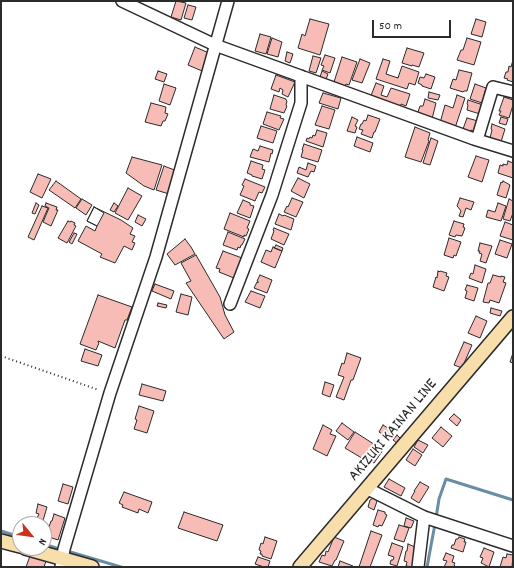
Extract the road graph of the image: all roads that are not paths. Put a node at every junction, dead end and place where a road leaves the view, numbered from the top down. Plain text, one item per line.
1 (122, 1) edge
2 (228, 1) edge
3 (215, 45) junction
4 (301, 76) junction
5 (513, 92) edge
6 (477, 140) junction
7 (513, 151) edge
8 (230, 304) dead end
9 (513, 317) edge
10 (368, 489) junction
11 (424, 517) junction
12 (1, 541) edge
13 (12, 544) edge
14 (513, 546) edge
15 (45, 556) edge
16 (62, 563) edge
17 (92, 567) edge
18 (300, 567) edge
19 (418, 567) edge

1 - 3 street
2 - 3 street
3 - 4 street
3 - 16 street
4 - 6 street
4 - 8 street
5 - 6 street
6 - 7 street
9 - 10 main road, AKIZUKI KAINAN LINE
10 - 11 street
10 - 18 main road, AKIZUKI KAINAN LINE
11 - 14 street
11 - 19 street
12 - 13 main road
15 - 16 main road
16 - 17 main road

